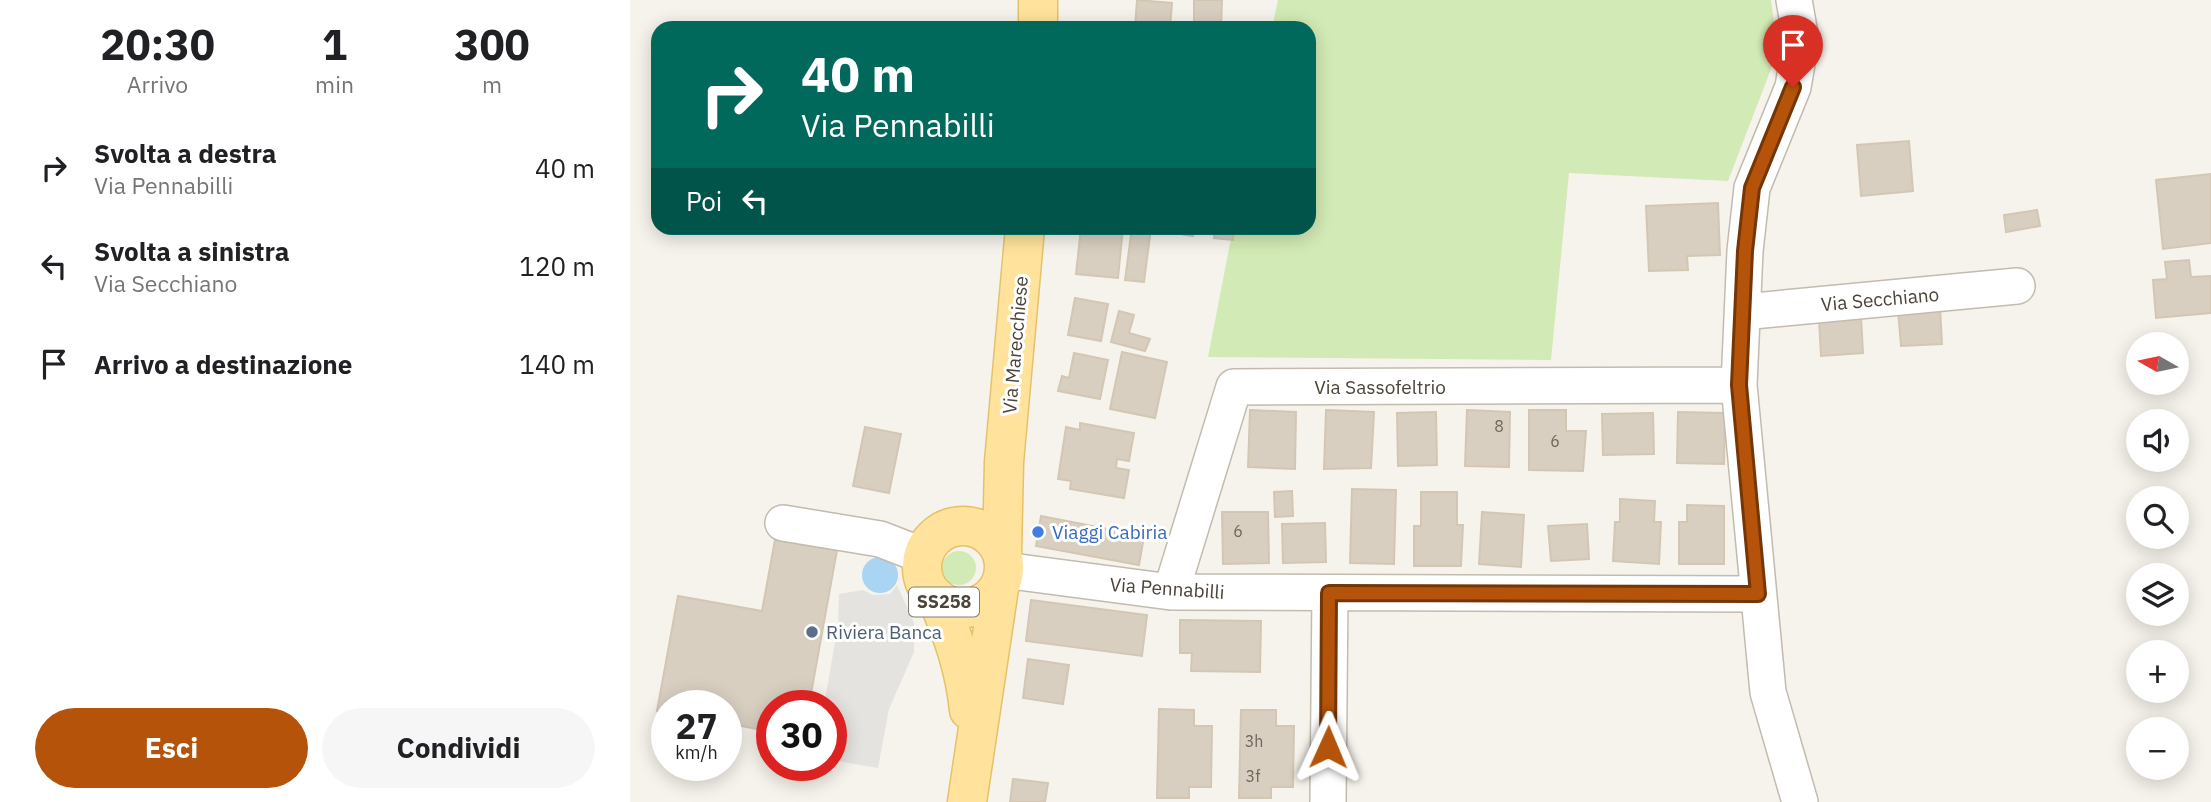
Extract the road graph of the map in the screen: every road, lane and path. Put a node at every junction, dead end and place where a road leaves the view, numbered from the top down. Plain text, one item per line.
1 (1038, 0) edge
2 (1794, 0) edge
3 (1038, 21) edge
4 (1024, 235) edge
5 (2017, 286) dead end
6 (1743, 312) junction
7 (1739, 385) junction
8 (1004, 462) junction
9 (783, 523) dead end
10 (957, 527) junction
11 (925, 556) junction
12 (1002, 570) junction
13 (1171, 592) junction
14 (1329, 593) junction
15 (1758, 594) junction
16 (937, 598) junction
17 (973, 751) junction
18 (967, 802) edge
19 (1328, 802) edge
20 (1800, 802) edge

1 - 3 main road
2 - 6 street
4 - 8 main road, Via Marecchiese / SS258
5 - 6 street, Via Secchiano
6 - 7 street
7 - 13 street, Via Sassofeltrio
7 - 15 street
8 - 10 main road, Via Marecchiese / SS258
8 - 12 main road, Via Marecchiese / SS258
9 - 11 street
10 - 11 main road, Via Marecchiese / SS258
10 - 12 main road
11 - 16 main road, Via Marecchiese / SS258
12 - 13 street, Via Pennabilli
12 - 16 main road, SS258
12 - 17 main road, Via Marecchiese / SS258
13 - 14 street, Via Pennabilli
14 - 15 street, Via Pennabilli
14 - 19 street
15 - 20 street
16 - 17 main road, Via Marecchiese / SS258
17 - 18 main road, Via Marecchiese / SS258

